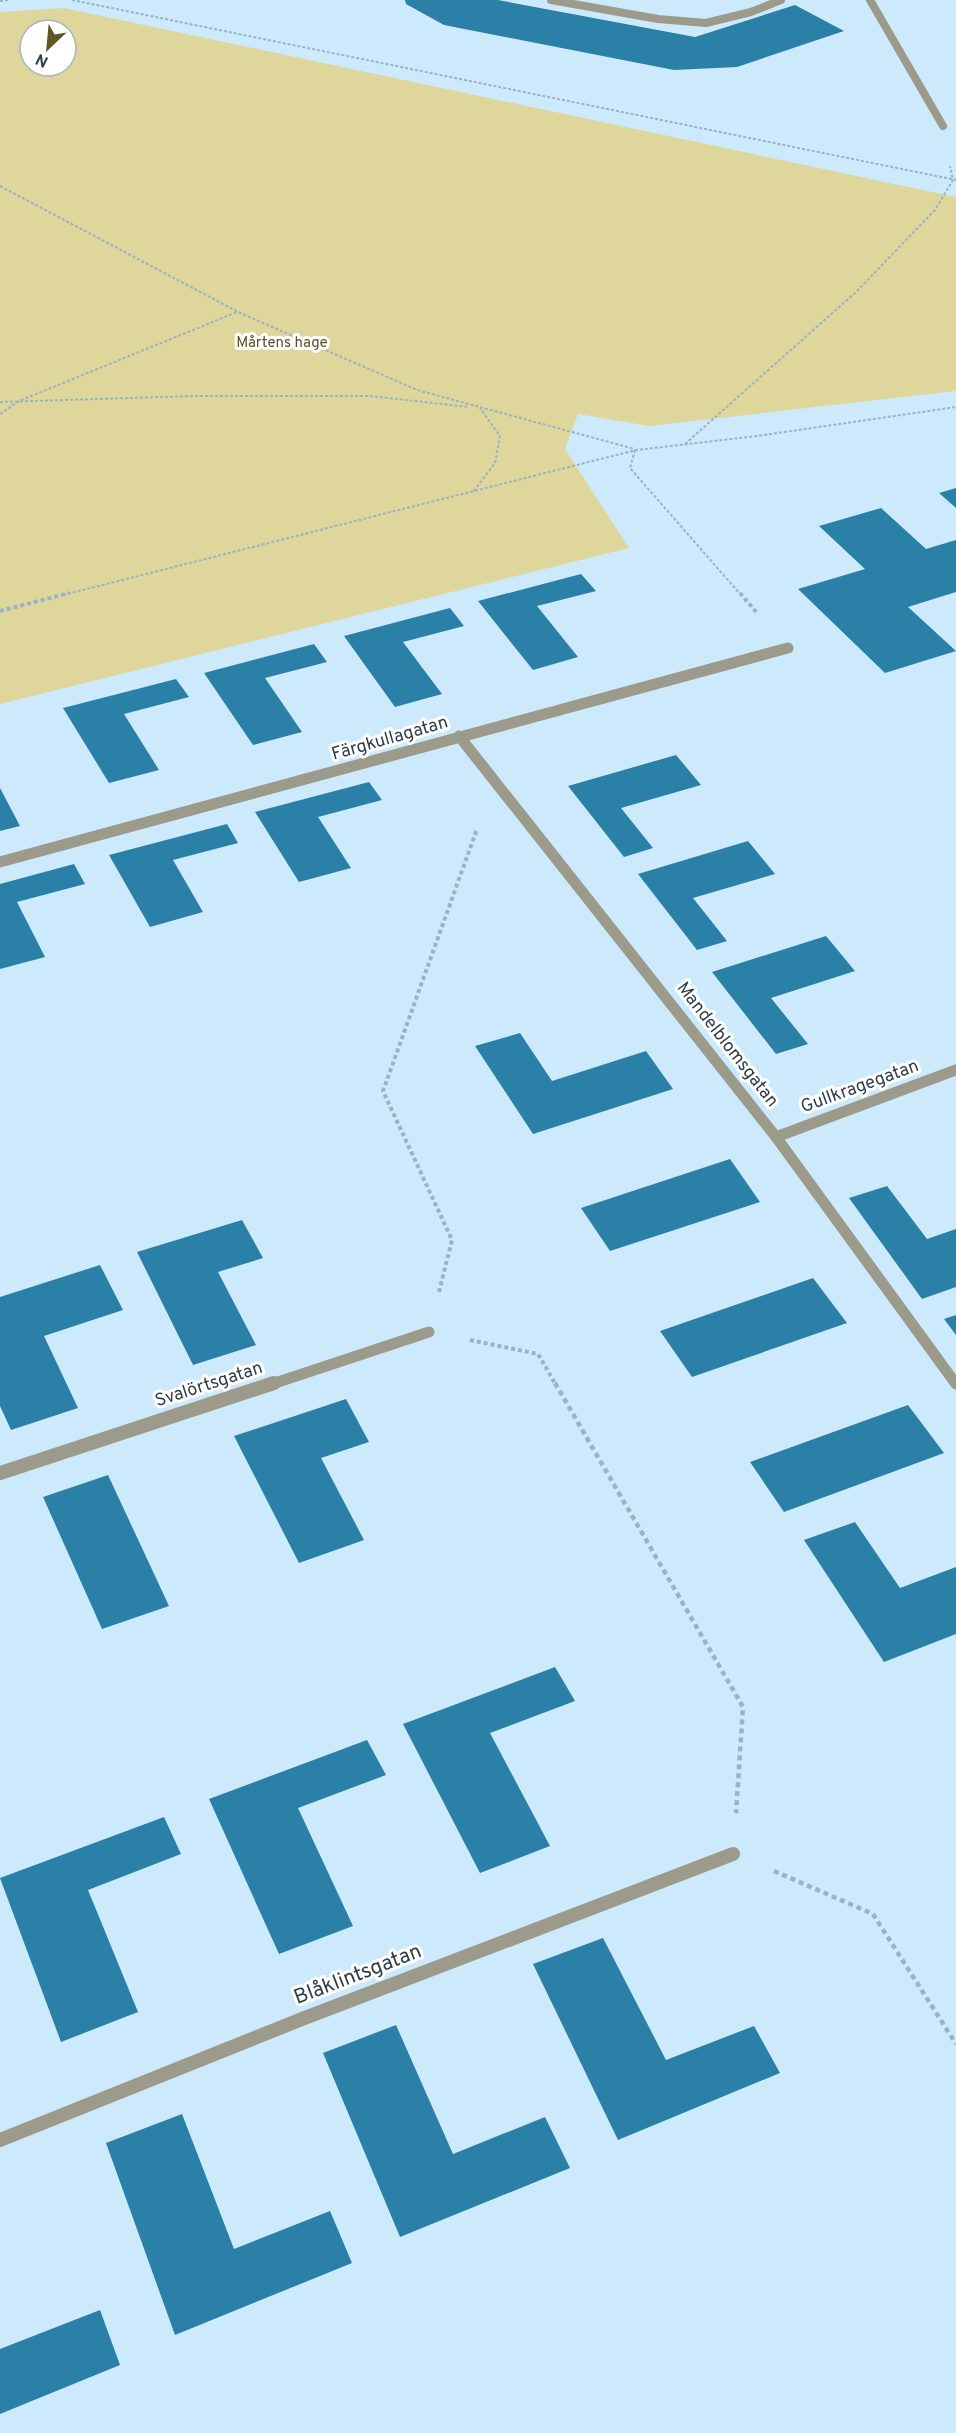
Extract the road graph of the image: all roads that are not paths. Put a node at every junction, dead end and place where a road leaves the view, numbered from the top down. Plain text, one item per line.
1 (551, 0) edge
2 (781, 0) edge
3 (870, 0) edge
4 (943, 126) dead end
5 (788, 648) road end
6 (459, 736) junction
7 (0, 862) edge
8 (956, 1070) edge
9 (776, 1137) junction
10 (429, 1332) road end
11 (956, 1384) edge
12 (0, 1473) edge
13 (733, 1854) road end
14 (0, 2140) edge

1 - 2 street
3 - 4 street
5 - 6 street, Färgkullagatan
6 - 7 street, Färgkullagatan
6 - 9 street, Mandelblomsgatan
8 - 9 street, Gullkragegatan
9 - 11 street, Mandelblomsgatan
10 - 12 street, Svalörtsgatan
13 - 14 street, Blåklintsgatan

